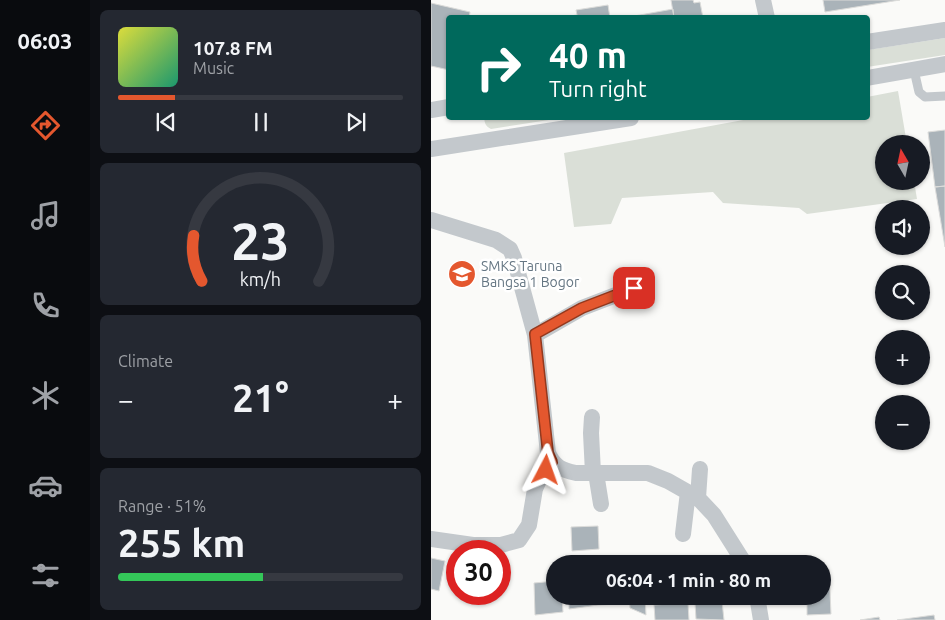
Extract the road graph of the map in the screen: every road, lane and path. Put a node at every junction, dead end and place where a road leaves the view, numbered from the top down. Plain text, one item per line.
1 (763, 0) edge
2 (766, 15) edge
3 (945, 30) edge
4 (870, 42) edge
5 (945, 64) edge
6 (914, 70) junction
7 (870, 77) edge
8 (945, 96) edge
9 (446, 108) edge
10 (431, 110) edge
11 (618, 120) edge
12 (431, 149) edge
13 (431, 220) edge
14 (634, 288) dead end
15 (535, 334) junction
16 (592, 417) dead end
17 (552, 462) junction
18 (700, 469) dead end
19 (595, 473) junction
20 (693, 495) junction
21 (601, 504) dead end
22 (683, 534) dead end
23 (431, 539) edge
24 (739, 555) edge
25 (758, 605) edge
26 (761, 620) edge

1 - 2 street
3 - 4 street
5 - 6 street
6 - 7 street
6 - 8 lane
9 - 10 street
11 - 12 street
13 - 15 street
14 - 15 street
15 - 17 street
16 - 19 street
17 - 19 street
17 - 23 street
18 - 20 street
19 - 20 street
19 - 21 street
20 - 22 street
20 - 24 street
25 - 26 street

